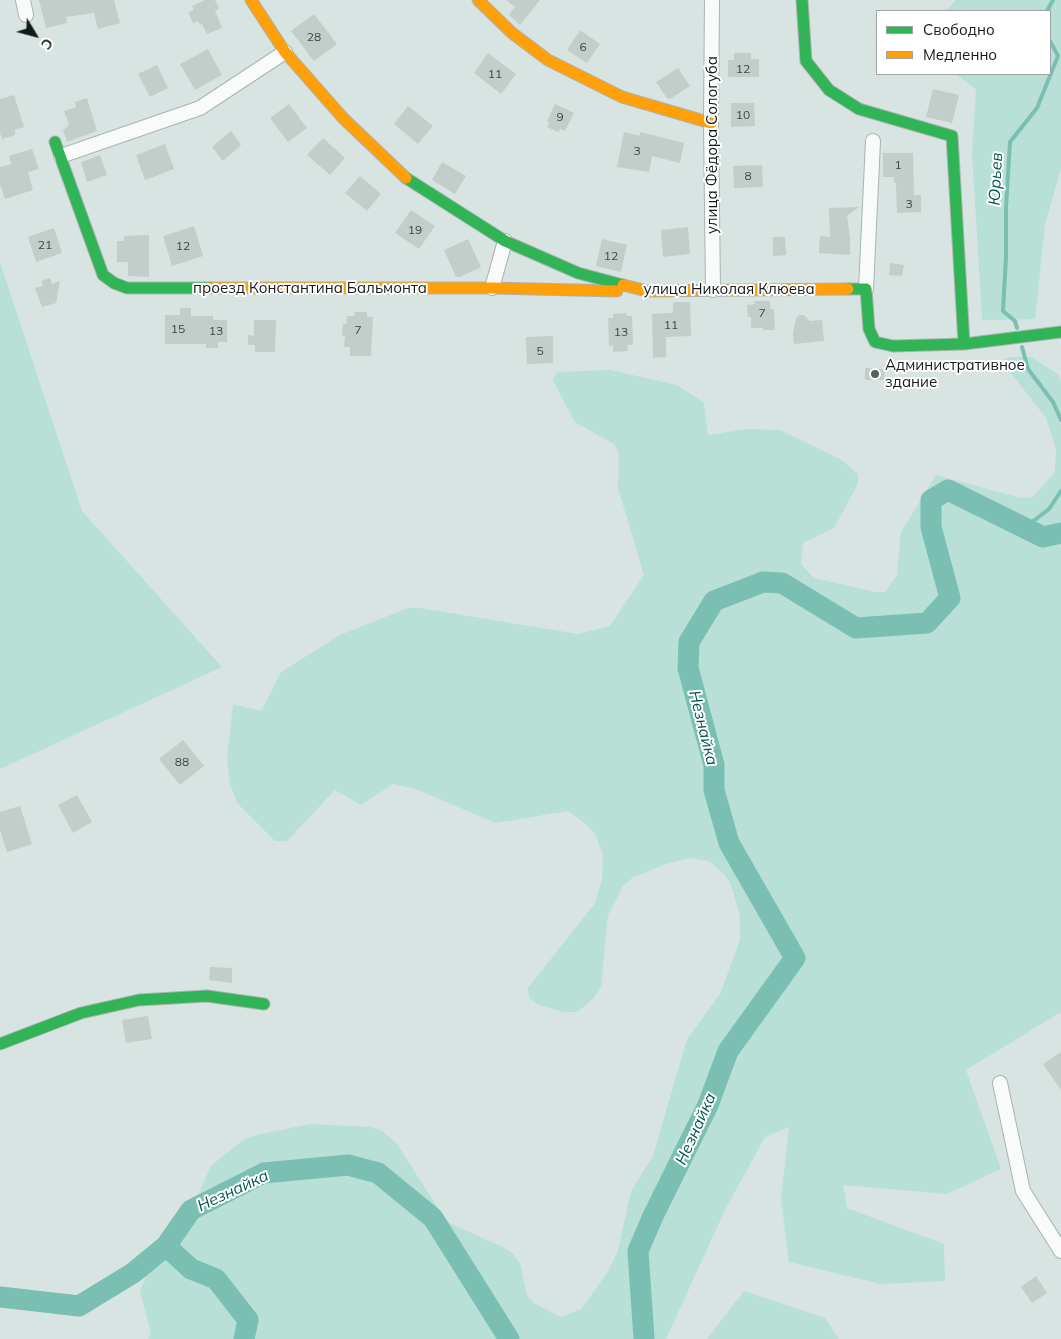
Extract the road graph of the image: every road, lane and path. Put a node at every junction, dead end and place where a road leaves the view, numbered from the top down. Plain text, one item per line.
1 (24, 0) edge
2 (251, 0) edge
3 (478, 0) edge
4 (712, 0) edge
5 (802, 0) edge
6 (26, 15) dead end
7 (285, 52) junction
8 (711, 123) junction
9 (873, 141) dead end
10 (55, 142) dead end
11 (62, 156) junction
12 (505, 240) junction
13 (492, 288) junction
14 (713, 290) junction
15 (866, 290) junction
16 (647, 291) junction
17 (1061, 332) edge
18 (964, 344) junction
19 (264, 1004) dead end
20 (0, 1044) edge
21 (1000, 1083) dead end
22 (1061, 1251) edge

1 - 6 street
2 - 7 street, улица Николая Клюева
3 - 8 street
4 - 8 street, улица Фёдора Сологуба
5 - 18 street
7 - 11 street
7 - 12 street, улица Николая Клюева
8 - 14 street, улица Фёдора Сологуба
9 - 15 street
10 - 11 street, проезд Константина Бальмонта
11 - 13 street, проезд Константина Бальмонта
12 - 13 street
12 - 16 street, улица Николая Клюева
13 - 16 street, проезд Константина Бальмонта
14 - 15 street, улица Николая Клюева
14 - 16 street, улица Николая Клюева
15 - 18 street
17 - 18 street
19 - 20 street
21 - 22 street

